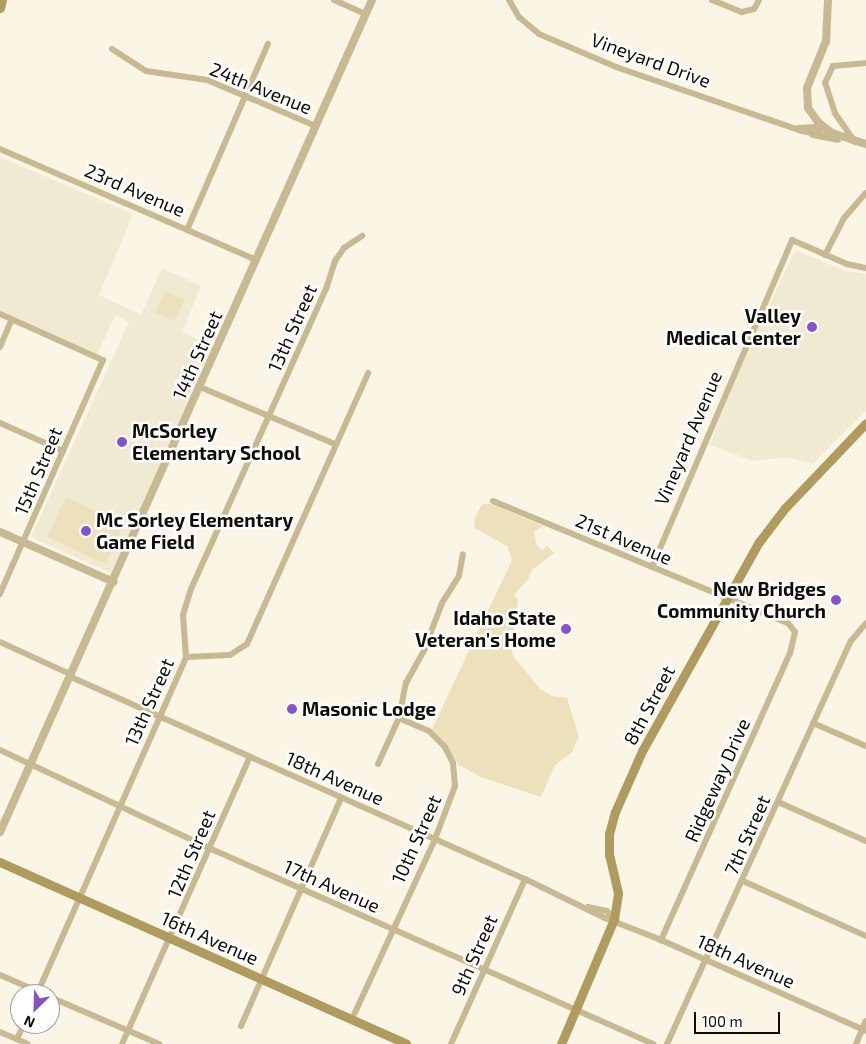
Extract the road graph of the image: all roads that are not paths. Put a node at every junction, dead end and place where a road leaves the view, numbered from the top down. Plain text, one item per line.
1 (2, 0) edge
2 (334, 0) edge
3 (372, 0) edge
4 (509, 0) edge
5 (712, 0) edge
6 (758, 0) edge
7 (828, 0) edge
8 (0, 8) edge
9 (366, 14) junction
10 (268, 44) dead end
11 (112, 50) dead end
12 (866, 63) edge
13 (245, 96) junction
14 (821, 125) junction
15 (316, 126) junction
16 (797, 128) junction
17 (813, 134) junction
18 (855, 142) junction
19 (866, 144) edge
20 (0, 149) edge
21 (866, 193) edge
22 (187, 230) junction
23 (362, 236) dead end
24 (825, 255) junction
25 (257, 260) junction
26 (866, 268) edge
27 (0, 314) edge
28 (12, 319) junction
29 (0, 347) edge
30 (368, 373) dead end
31 (200, 387) junction
32 (270, 415) junction
33 (0, 423) edge
34 (866, 423) edge
35 (334, 444) junction
36 (63, 450) junction
37 (493, 501) dead end
38 (0, 532) edge
39 (24, 542) junction
40 (463, 554) dead end
41 (652, 567) junction
42 (114, 582) junction
43 (0, 594) edge
44 (727, 598) junction
45 (866, 623) edge
46 (795, 632) joint
47 (0, 642) edge
48 (186, 657) junction
49 (72, 676) junction
50 (159, 716) junction
51 (399, 718) junction
52 (813, 722) junction
53 (866, 746) edge
54 (0, 750) edge
55 (250, 757) junction
56 (378, 764) dead end
57 (30, 766) junction
58 (341, 798) junction
59 (778, 802) junction
60 (119, 807) junction
61 (0, 832) edge
62 (435, 839) junction
63 (866, 841) edge
64 (209, 848) junction
65 (0, 862) edge
66 (525, 879) junction
67 (743, 881) junction
68 (301, 887) junction
69 (78, 896) junction
70 (614, 920) junction
71 (392, 930) junction
72 (866, 936) edge
73 (171, 938) junction
74 (661, 940) junction
75 (705, 959) junction
76 (484, 969) junction
77 (0, 975) edge
78 (262, 979) junction
79 (20, 984) edge
80 (44, 984) edge
81 (60, 1000) edge
82 (576, 1010) junction
83 (352, 1020) junction
84 (866, 1022) edge
85 (241, 1026) dead end
86 (128, 1030) junction
87 (864, 1030) edge
88 (0, 1032) edge
89 (19, 1034) edge
90 (17, 1039) junction
91 (28, 1044) edge
92 (122, 1044) edge
93 (159, 1044) edge
94 (406, 1044) edge
95 (451, 1044) edge
96 (561, 1044) edge
97 (654, 1044) edge
98 (667, 1044) edge
99 (856, 1044) edge

1 - 8 main road
2 - 9 street
3 - 9 street, 14th Street
4 - 16 street, Vineyard Drive
5 - 6 street
7 - 14 street
9 - 15 street, 14th Street
10 - 13 street
11 - 13 street, 24th Avenue
12 - 18 street
13 - 15 street, 24th Avenue
13 - 22 street
14 - 16 street
14 - 17 street
14 - 18 street
15 - 25 street, 14th Street
16 - 17 street, Vineyard Drive
17 - 18 street
18 - 19 street
20 - 22 street, 23rd Avenue
21 - 24 street
22 - 25 street, 23rd Avenue
23 - 32 street, 13th Street
24 - 26 street
24 - 41 street, Vineyard Avenue
25 - 31 street, 14th Street
27 - 28 street
28 - 29 street
28 - 36 street, 15th Street
30 - 35 street
31 - 32 street
31 - 42 street, 14th Street
32 - 35 street
32 - 48 street, 13th Street
33 - 36 street
34 - 44 main road, 8th Street
35 - 48 street
36 - 39 street, 15th Street
37 - 41 street, 21st Avenue
38 - 39 street
39 - 42 street
39 - 43 street, 15th Street
40 - 51 street
41 - 44 street, 21st Avenue
42 - 49 street, 14th Street
44 - 46 street, 21st Avenue
44 - 70 main road, 8th Street
45 - 52 street, 7th Street
46 - 74 street, Ridgeway Drive
47 - 49 street, 18th Avenue
48 - 50 street, 13th Street
49 - 50 street, 18th Avenue
49 - 57 street, 14th Street
50 - 55 street, 18th Avenue
50 - 60 street, 13th Street
51 - 56 street
51 - 62 street, 10th Street
52 - 53 street
52 - 59 street, 7th Street
54 - 57 street, 17th Avenue
55 - 58 street, 18th Avenue
55 - 64 street, 12th Street
57 - 60 street, 17th Avenue
57 - 61 street, 14th Street
58 - 62 street, 18th Avenue
58 - 68 street
59 - 63 street
59 - 67 street, 7th Street
60 - 64 street, 17th Avenue
60 - 69 street, 13th Street
62 - 66 street, 18th Avenue
62 - 71 street, 10th Street
64 - 68 street, 17th Avenue
64 - 73 street, 12th Street
65 - 69 main road, 16th Avenue
66 - 70 street, 18th Avenue
66 - 76 street, 9th Street
67 - 72 street
67 - 75 street, 7th Street
68 - 71 street, 17th Avenue
68 - 78 street
69 - 73 main road, 16th Avenue
69 - 80 street, 13th Street
70 - 74 street, 18th Avenue
70 - 82 main road, 8th Street
71 - 76 street, 17th Avenue
71 - 83 street, 10th Street
73 - 78 main road, 16th Avenue
73 - 86 street, 12th Street
74 - 75 street, 18th Avenue
75 - 87 street, 18th Avenue
75 - 98 street, 7th Street
76 - 82 street, 17th Avenue
76 - 95 street, 9th Street
77 - 79 street
78 - 83 main road, 16th Avenue
78 - 85 street
81 - 86 street
82 - 96 main road, 8th Street
82 - 97 street, 17th Avenue
83 - 94 main road, 16th Avenue
84 - 87 street
86 - 92 street, 12th Street
86 - 93 street
87 - 99 street
88 - 90 street
89 - 90 street
90 - 91 street

